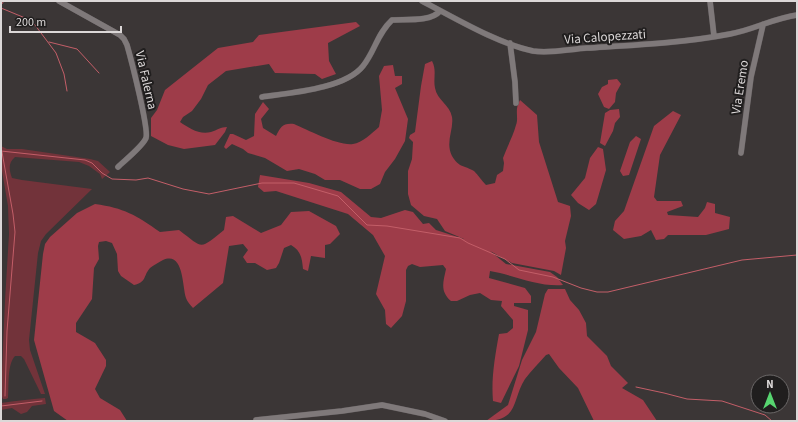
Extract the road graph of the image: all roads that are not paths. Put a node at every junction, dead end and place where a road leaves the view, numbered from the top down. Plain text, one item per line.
1 (58, 1) edge
2 (422, 1) edge
3 (710, 1) edge
4 (440, 10) junction
5 (797, 15) edge
6 (763, 25) junction
7 (714, 36) junction
8 (510, 43) junction
9 (262, 97) dead end
10 (516, 103) dead end
11 (741, 153) dead end
12 (118, 167) dead end
13 (256, 420) dead end
14 (445, 421) edge

1 - 12 street, Via Falerna
2 - 4 street, Via Calopezzati
3 - 7 street
4 - 8 street, Via Calopezzati
4 - 9 street
5 - 6 street, Via Calopezzati
6 - 7 street, Via Calopezzati
6 - 11 street, Via Eremo
7 - 8 street, Via Calopezzati
8 - 10 street
13 - 14 street

